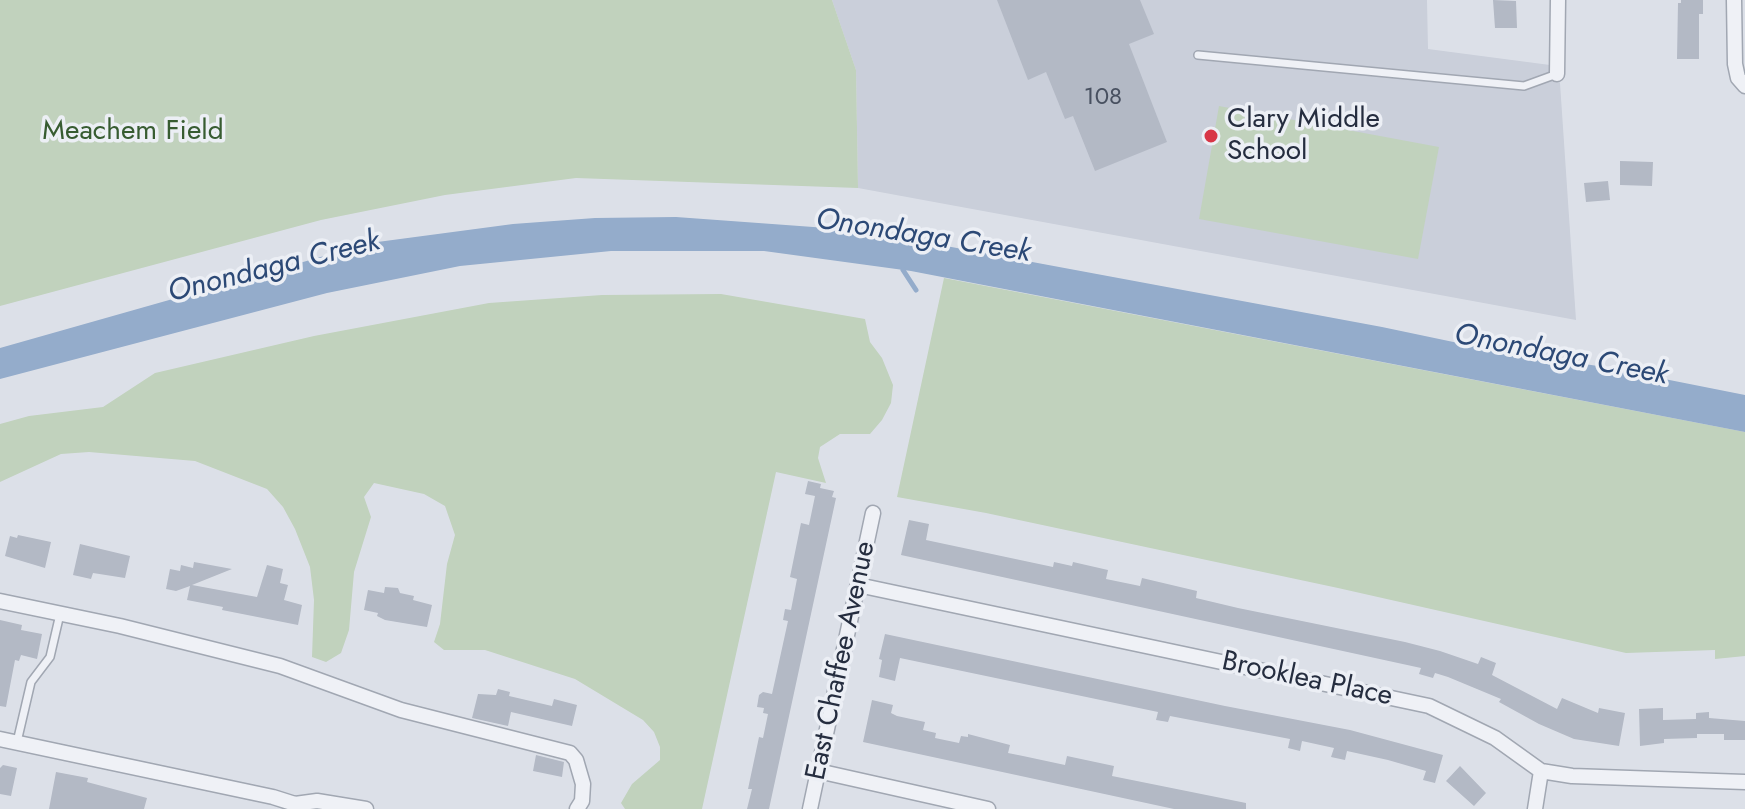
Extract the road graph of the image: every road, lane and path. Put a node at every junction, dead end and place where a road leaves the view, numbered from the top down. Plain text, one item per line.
1 (1558, 0) edge
2 (1734, 0) edge
3 (1198, 55) dead end
4 (1557, 74) joint
5 (1742, 82) edge
6 (873, 513) dead end
7 (858, 585) junction
8 (0, 601) edge
9 (60, 613) junction
10 (0, 739) edge
11 (17, 742) junction
12 (818, 771) junction
13 (1541, 771) junction
14 (1745, 782) edge
15 (296, 807) edge
16 (366, 809) edge
17 (577, 809) edge
18 (810, 809) edge
19 (988, 809) edge
20 (1535, 809) edge

1 - 4 street
2 - 5 street
3 - 4 lane
6 - 7 street, East Chaffee Avenue
7 - 12 street, East Chaffee Avenue
7 - 13 street, Brooklea Place
8 - 9 street
9 - 11 lane
9 - 17 street
10 - 11 street
11 - 15 street
12 - 18 street, East Chaffee Avenue
12 - 19 street
13 - 14 street, Brooklea Place
13 - 20 street
15 - 16 street

